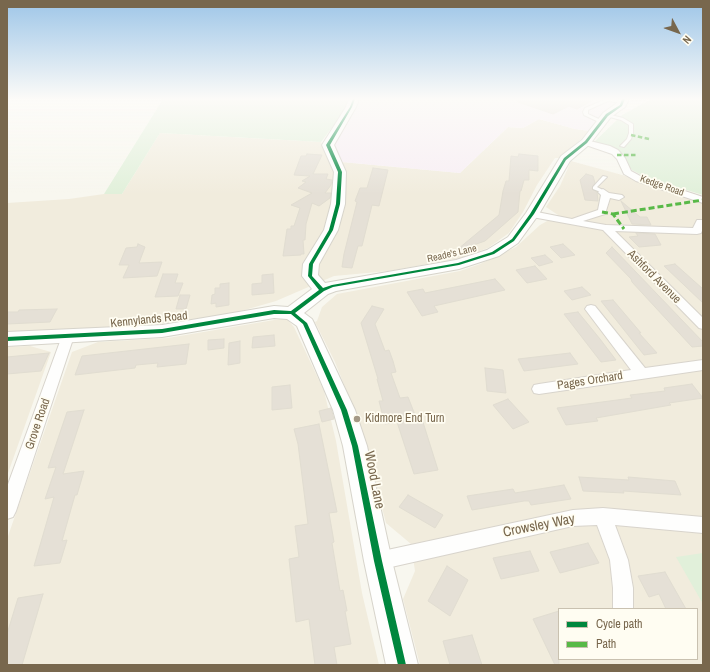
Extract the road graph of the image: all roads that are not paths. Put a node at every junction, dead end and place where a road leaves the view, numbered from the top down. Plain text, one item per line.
1 (337, 130) edge
2 (595, 130) edge
3 (631, 130) edge
4 (586, 142) junction
5 (622, 146) dead end
6 (605, 177) dead end
7 (604, 194) junction
8 (619, 197) dead end
9 (703, 200) edge
10 (532, 214) junction
11 (573, 222) junction
12 (699, 225) edge
13 (606, 228) junction
14 (322, 290) junction
15 (591, 309) dead end
16 (292, 313) junction
17 (703, 325) edge
18 (68, 336) junction
19 (7, 339) edge
20 (703, 365) edge
21 (641, 373) junction
22 (539, 389) dead end
23 (7, 511) edge
24 (602, 516) junction
25 (703, 525) edge
26 (378, 561) junction
27 (623, 608) edge
28 (402, 665) edge

1 - 14 street
2 - 4 street, Reade's Lane
3 - 5 lane
4 - 9 street, Kedge Road
4 - 10 street, Reade's Lane
6 - 7 lane
7 - 8 street
7 - 11 street
10 - 11 street, Ashford Avenue
10 - 14 street, Reade's Lane
11 - 13 street, Ashford Avenue
12 - 13 street, Ashford Avenue
13 - 17 street, Ashford Avenue
14 - 16 street, Reade's Lane
15 - 21 street, Pages Orchard
16 - 18 street, Kennylands Road
16 - 26 street, Wood Lane
18 - 19 street, Kennylands Road
18 - 23 street, Grove Road
20 - 21 street, Pages Orchard
21 - 22 street, Pages Orchard
24 - 25 street, Crowsley Way
24 - 26 street, Crowsley Way
24 - 27 street
26 - 28 street, Wood Lane

